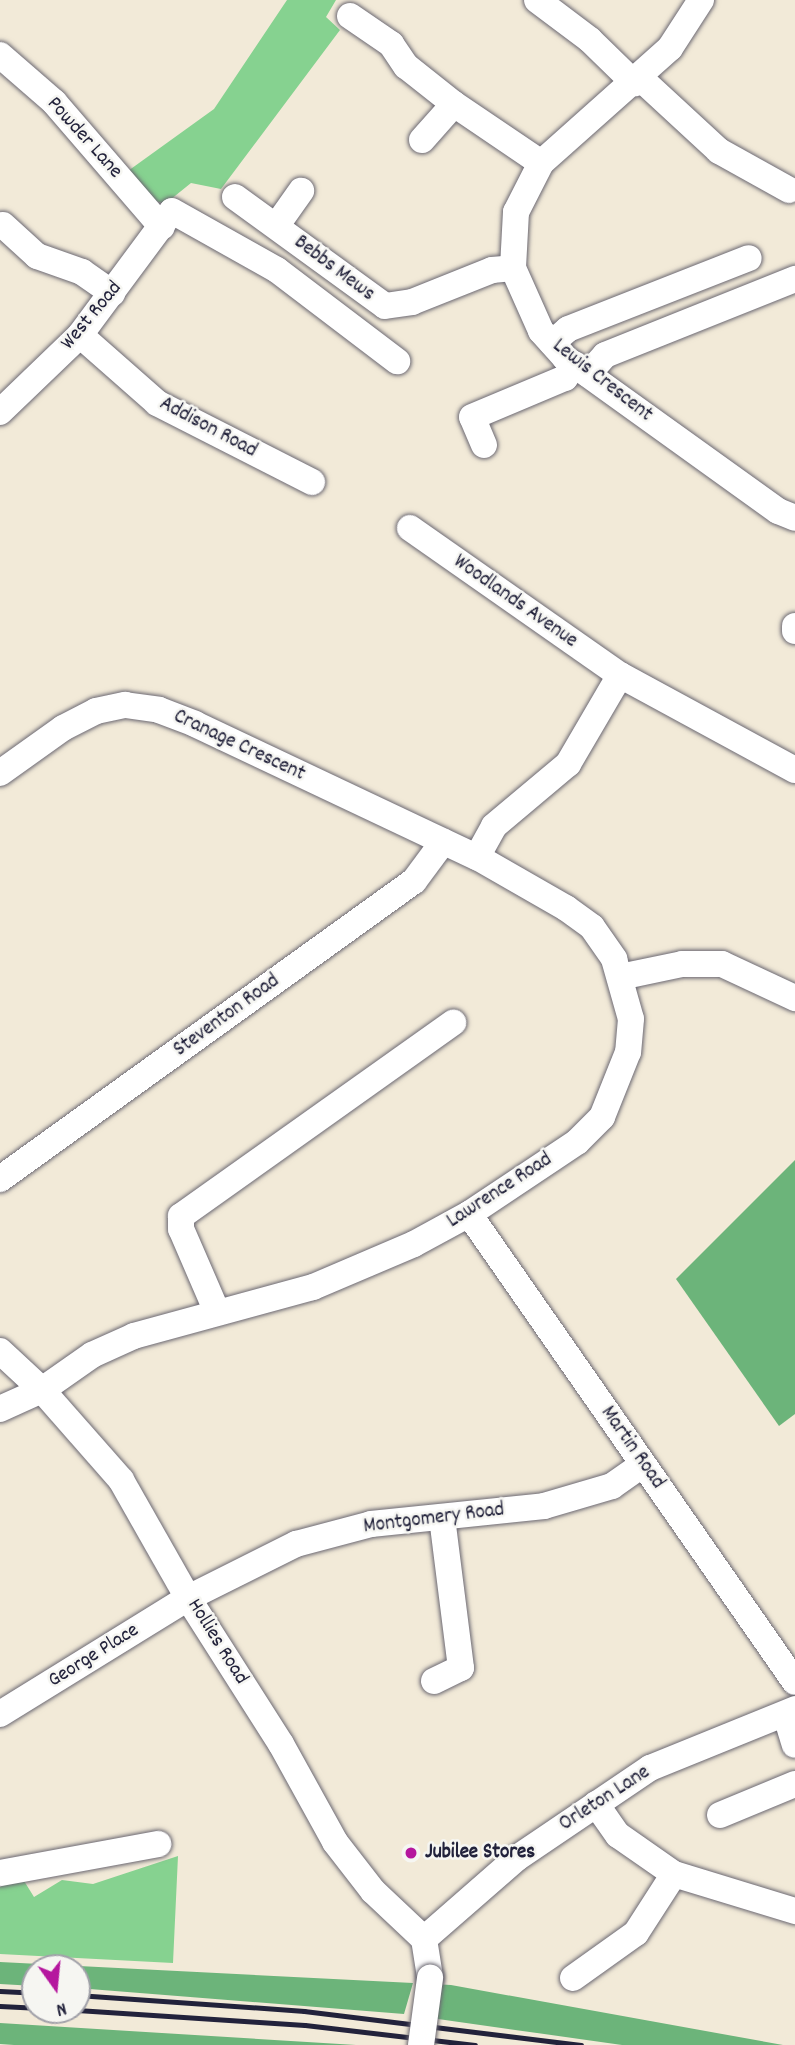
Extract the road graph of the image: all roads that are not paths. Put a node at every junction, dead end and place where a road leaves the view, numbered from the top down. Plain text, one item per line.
1 (537, 0) edge
2 (701, 0) edge
3 (350, 16) dead end
4 (0, 55) edge
5 (637, 80) junction
6 (454, 104) junction
7 (422, 140) dead end
8 (541, 163) junction
9 (789, 190) dead end
10 (301, 191) dead end
11 (235, 197) dead end
12 (167, 219) junction
13 (3, 225) dead end
14 (277, 225) junction
15 (749, 258) dead end
16 (513, 268) junction
17 (795, 279) edge
18 (112, 293) junction
19 (80, 335) junction
20 (552, 343) junction
21 (397, 360) dead end
22 (581, 369) junction
23 (0, 412) edge
24 (484, 445) dead end
25 (312, 482) dead end
26 (795, 518) edge
27 (410, 528) dead end
28 (620, 675) junction
29 (795, 770) edge
30 (0, 774) edge
31 (443, 842) junction
32 (477, 857) junction
33 (620, 977) junction
34 (795, 998) edge
35 (453, 1023) dead end
36 (0, 1178) edge
37 (469, 1214) junction
38 (217, 1312) junction
39 (0, 1351) edge
40 (42, 1390) junction
41 (0, 1409) edge
42 (643, 1464) junction
43 (442, 1517) junction
44 (188, 1598) junction
45 (434, 1681) dead end
46 (795, 1682) edge
47 (790, 1712) edge
48 (0, 1714) edge
49 (795, 1745) edge
50 (795, 1784) edge
51 (596, 1804) junction
52 (720, 1815) dead end
53 (158, 1844) dead end
54 (0, 1873) edge
55 (674, 1874) junction
56 (795, 1911) edge
57 (424, 1939) junction
58 (573, 1978) dead end
59 (421, 2045) edge

1 - 5 street
2 - 5 street, Lewis Crescent
3 - 6 street
4 - 12 street, Powder Lane
5 - 8 street, Lewis Crescent
5 - 9 street
6 - 7 street
6 - 8 street
8 - 16 street, Lewis Crescent
10 - 14 street, Bebbs Mews
11 - 14 street, Bebbs Mews
12 - 18 street, West Road
12 - 21 street, Powder Lane
13 - 18 street
14 - 16 street, Bebbs Mews
15 - 20 street
16 - 20 street, Lewis Crescent
17 - 22 street
18 - 19 street, West Road
19 - 23 street, West Road
19 - 25 street, Addison Road
20 - 22 street, Lewis Crescent
22 - 24 street
22 - 26 street, Lewis Crescent
27 - 28 street, Woodlands Avenue
28 - 29 street, Woodlands Avenue
28 - 32 street
30 - 31 street, Cranage Crescent
31 - 32 street, Lawrence Road
31 - 36 street, Steventon Road
32 - 33 street, Lawrence Road
33 - 34 street
33 - 37 street, Lawrence Road
35 - 38 street
37 - 38 street, Lawrence Road
37 - 42 street, Martin Road
38 - 40 street, Lawrence Road
39 - 40 street, Hollies Road
40 - 41 street, Lawrence Road
40 - 44 street, Hollies Road
42 - 43 street, Montgomery Road
42 - 46 street, Martin Road
43 - 44 street, Montgomery Road
43 - 45 street
44 - 48 street, George Place
44 - 57 street, Hollies Road
47 - 49 street
47 - 51 street, Orleton Lane
50 - 52 street
51 - 55 street
51 - 57 street, Orleton Lane
53 - 54 street
55 - 56 street
55 - 58 street
57 - 59 street, bridge

